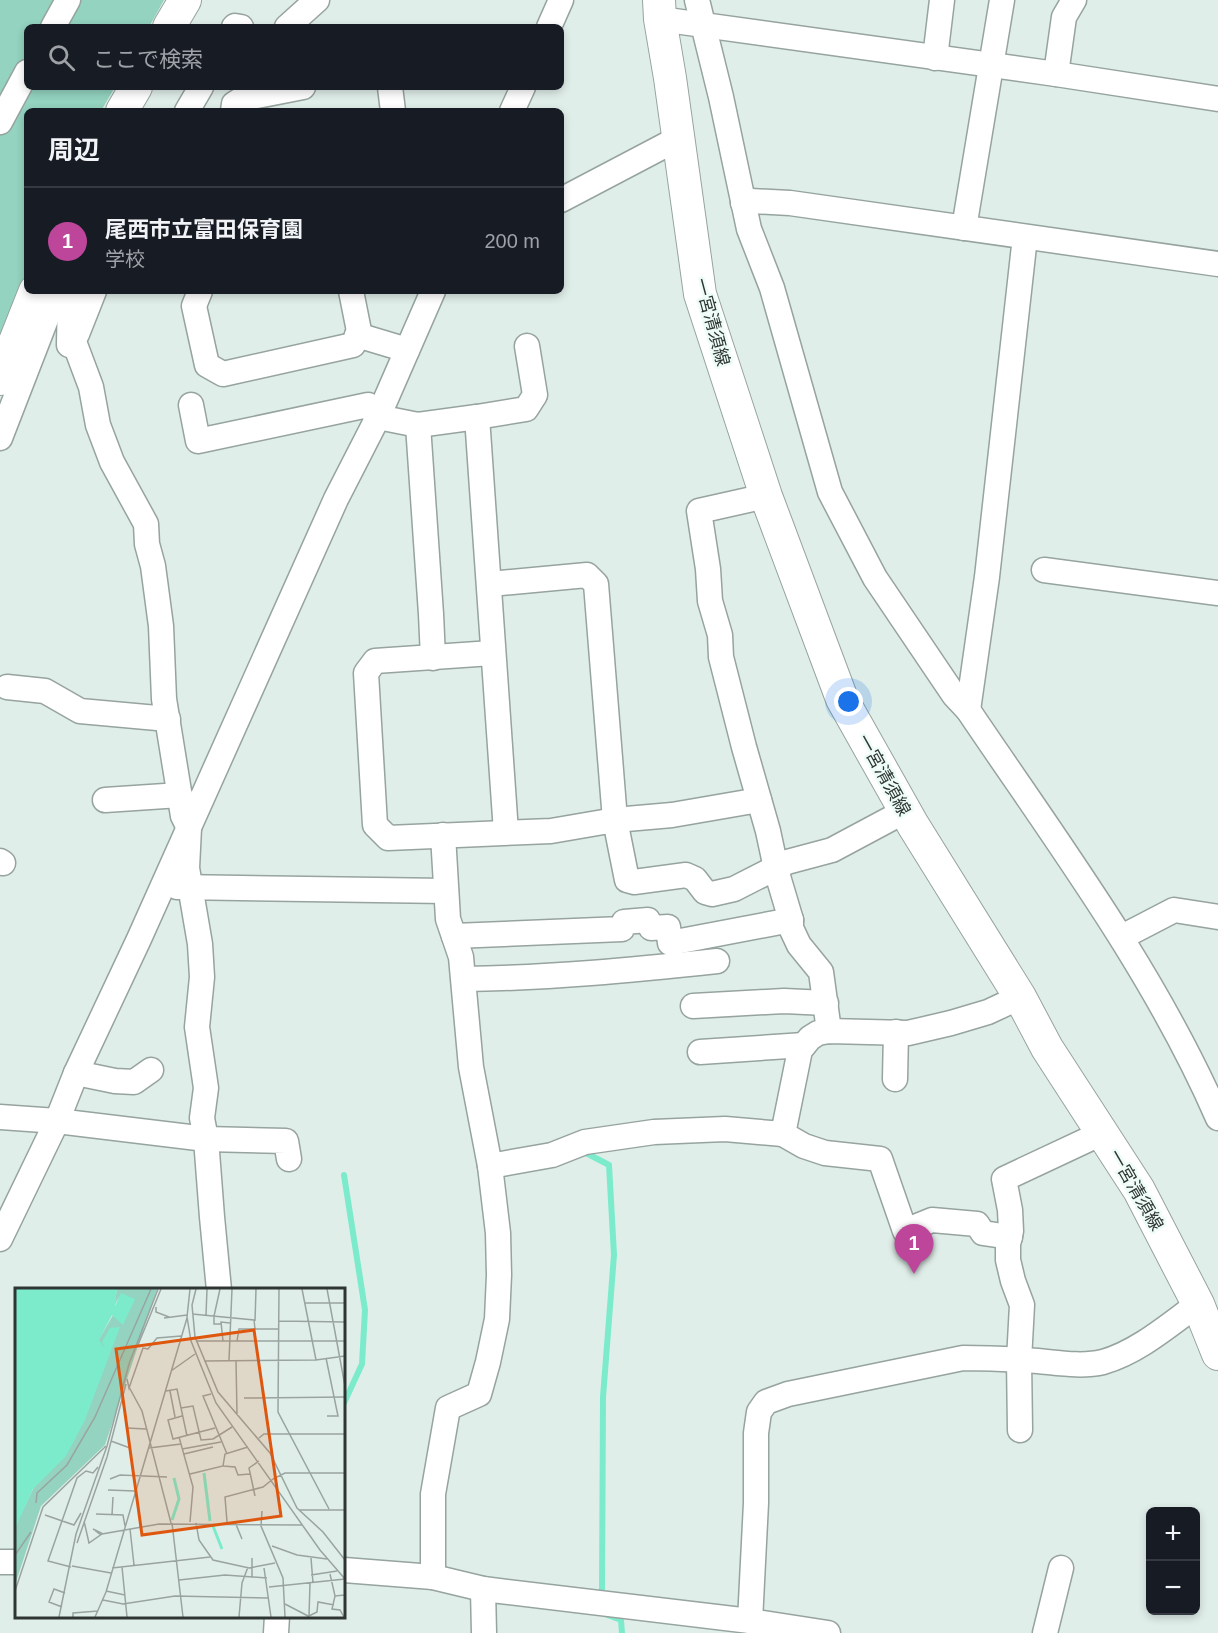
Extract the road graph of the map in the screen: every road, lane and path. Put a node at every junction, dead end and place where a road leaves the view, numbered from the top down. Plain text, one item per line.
1 (68, 0) edge
2 (185, 0) edge
3 (317, 0) edge
4 (561, 0) edge
5 (697, 0) edge
6 (942, 0) edge
7 (1002, 0) edge
8 (1074, 0) edge
9 (659, 10) edge
10 (55, 24) edge
11 (171, 24) edge
12 (290, 24) edge
13 (550, 24) edge
14 (703, 25) junction
15 (935, 58) junction
16 (991, 66) junction
17 (1056, 74) junction
18 (24, 78) edge
19 (134, 90) edge
20 (199, 90) edge
21 (288, 90) edge
22 (390, 90) edge
23 (522, 90) edge
24 (1218, 99) edge
25 (124, 108) edge
26 (189, 108) edge
27 (233, 108) edge
28 (393, 108) edge
29 (514, 108) edge
30 (0, 122) edge
31 (679, 138) junction
32 (564, 198) edge
33 (743, 203) junction
34 (964, 228) junction
35 (1025, 237) junction
36 (1218, 264) edge
37 (34, 294) edge
38 (56, 294) edge
39 (70, 294) edge
40 (93, 294) edge
41 (199, 294) edge
42 (352, 294) edge
43 (432, 294) edge
44 (357, 335) junction
45 (74, 339) junction
46 (527, 346) dead end
47 (407, 350) junction
48 (0, 379) edge
49 (191, 405) dead end
50 (378, 417) junction
51 (477, 417) junction
52 (418, 425) junction
53 (0, 438) edge
54 (766, 496) junction
55 (1044, 570) dead end
56 (490, 584) junction
57 (1218, 593) edge
58 (492, 653) junction
59 (433, 658) junction
60 (7, 687) dead end
61 (968, 710) junction
62 (168, 719) junction
63 (180, 795) junction
64 (105, 800) dead end
65 (759, 800) junction
66 (905, 811) junction
67 (615, 820) junction
68 (189, 828) junction
69 (506, 832) junction
70 (443, 835) junction
71 (776, 866) junction
72 (162, 887) junction
73 (191, 887) junction
74 (446, 891) junction
75 (1218, 917) edge
76 (791, 920) junction
77 (454, 936) junction
78 (1122, 937) junction
79 (717, 961) dead end
80 (464, 979) junction
81 (1020, 998) junction
82 (826, 1003) junction
83 (693, 1006) dead end
84 (829, 1031) junction
85 (896, 1032) junction
86 (804, 1046) junction
87 (700, 1052) dead end
88 (151, 1070) dead end
89 (76, 1073) junction
90 (895, 1079) dead end
91 (0, 1117) edge
92 (1218, 1118) edge
93 (57, 1121) junction
94 (1102, 1133) junction
95 (783, 1134) junction
96 (206, 1139) junction
97 (289, 1159) dead end
98 (490, 1166) junction
99 (1010, 1237) junction
100 (0, 1239) edge
101 (219, 1288) edge
102 (1208, 1300) edge
103 (1218, 1354) edge
104 (1019, 1360) junction
105 (1020, 1430) dead end
106 (1061, 1568) dead end
107 (345, 1570) edge
108 (432, 1577) junction
109 (483, 1589) junction
110 (277, 1618) edge
111 (750, 1621) junction
112 (276, 1633) edge
113 (484, 1633) edge
114 (822, 1633) edge
115 (1046, 1633) edge

1 - 10 street
2 - 11 main road
3 - 12 street
4 - 13 street
5 - 14 street
6 - 15 street
7 - 16 street
8 - 17 street
9 - 14 street
9 - 31 main road, 一宮清須線
14 - 15 street
14 - 33 street
15 - 16 street
16 - 17 street
16 - 34 street
17 - 24 street
18 - 30 street
19 - 25 main road
20 - 26 street
21 - 27 street
22 - 28 street
23 - 29 street
31 - 32 street
31 - 54 main road, 一宮清須線
33 - 34 street
33 - 61 street
34 - 35 street
35 - 36 street
35 - 61 street
37 - 48 main road
38 - 53 street
39 - 45 street
40 - 45 street
41 - 44 street
42 - 44 street
43 - 47 street
44 - 47 street
45 - 62 street
46 - 51 street
47 - 50 street
49 - 50 street
50 - 52 street
50 - 68 street
51 - 52 street
51 - 56 street
52 - 59 street
54 - 65 street
54 - 66 main road, 一宮清須線
55 - 57 street
56 - 58 street
56 - 67 street
58 - 59 street
58 - 69 street
59 - 70 street
60 - 62 street
61 - 78 street
62 - 63 street
63 - 64 street
63 - 68 street
65 - 67 street
65 - 71 street
66 - 71 street
66 - 81 main road, 一宮清須線
67 - 69 street
67 - 71 street
68 - 72 street
68 - 73 street
69 - 70 street
70 - 74 street
71 - 76 street
72 - 73 street
72 - 89 street
73 - 74 street
73 - 96 street
74 - 77 street
75 - 78 street
76 - 77 street
76 - 82 street
77 - 80 street
78 - 92 street
79 - 80 street
80 - 98 street
81 - 85 street
81 - 94 main road, 一宮清須線
82 - 83 street
82 - 84 street
84 - 85 street
84 - 86 street
85 - 90 street
86 - 87 street
86 - 95 street
88 - 89 street
89 - 93 street
91 - 93 street
93 - 96 street
93 - 100 street
94 - 99 street
94 - 102 main road, 一宮清須線
95 - 98 street
95 - 99 street
96 - 97 street
96 - 101 street
98 - 108 street
99 - 104 street
102 - 103 main road, 一宮清須線
102 - 104 street
104 - 105 street
104 - 111 street
106 - 115 street
107 - 108 street
108 - 109 street
109 - 111 street
109 - 113 street
110 - 112 street
111 - 114 street

